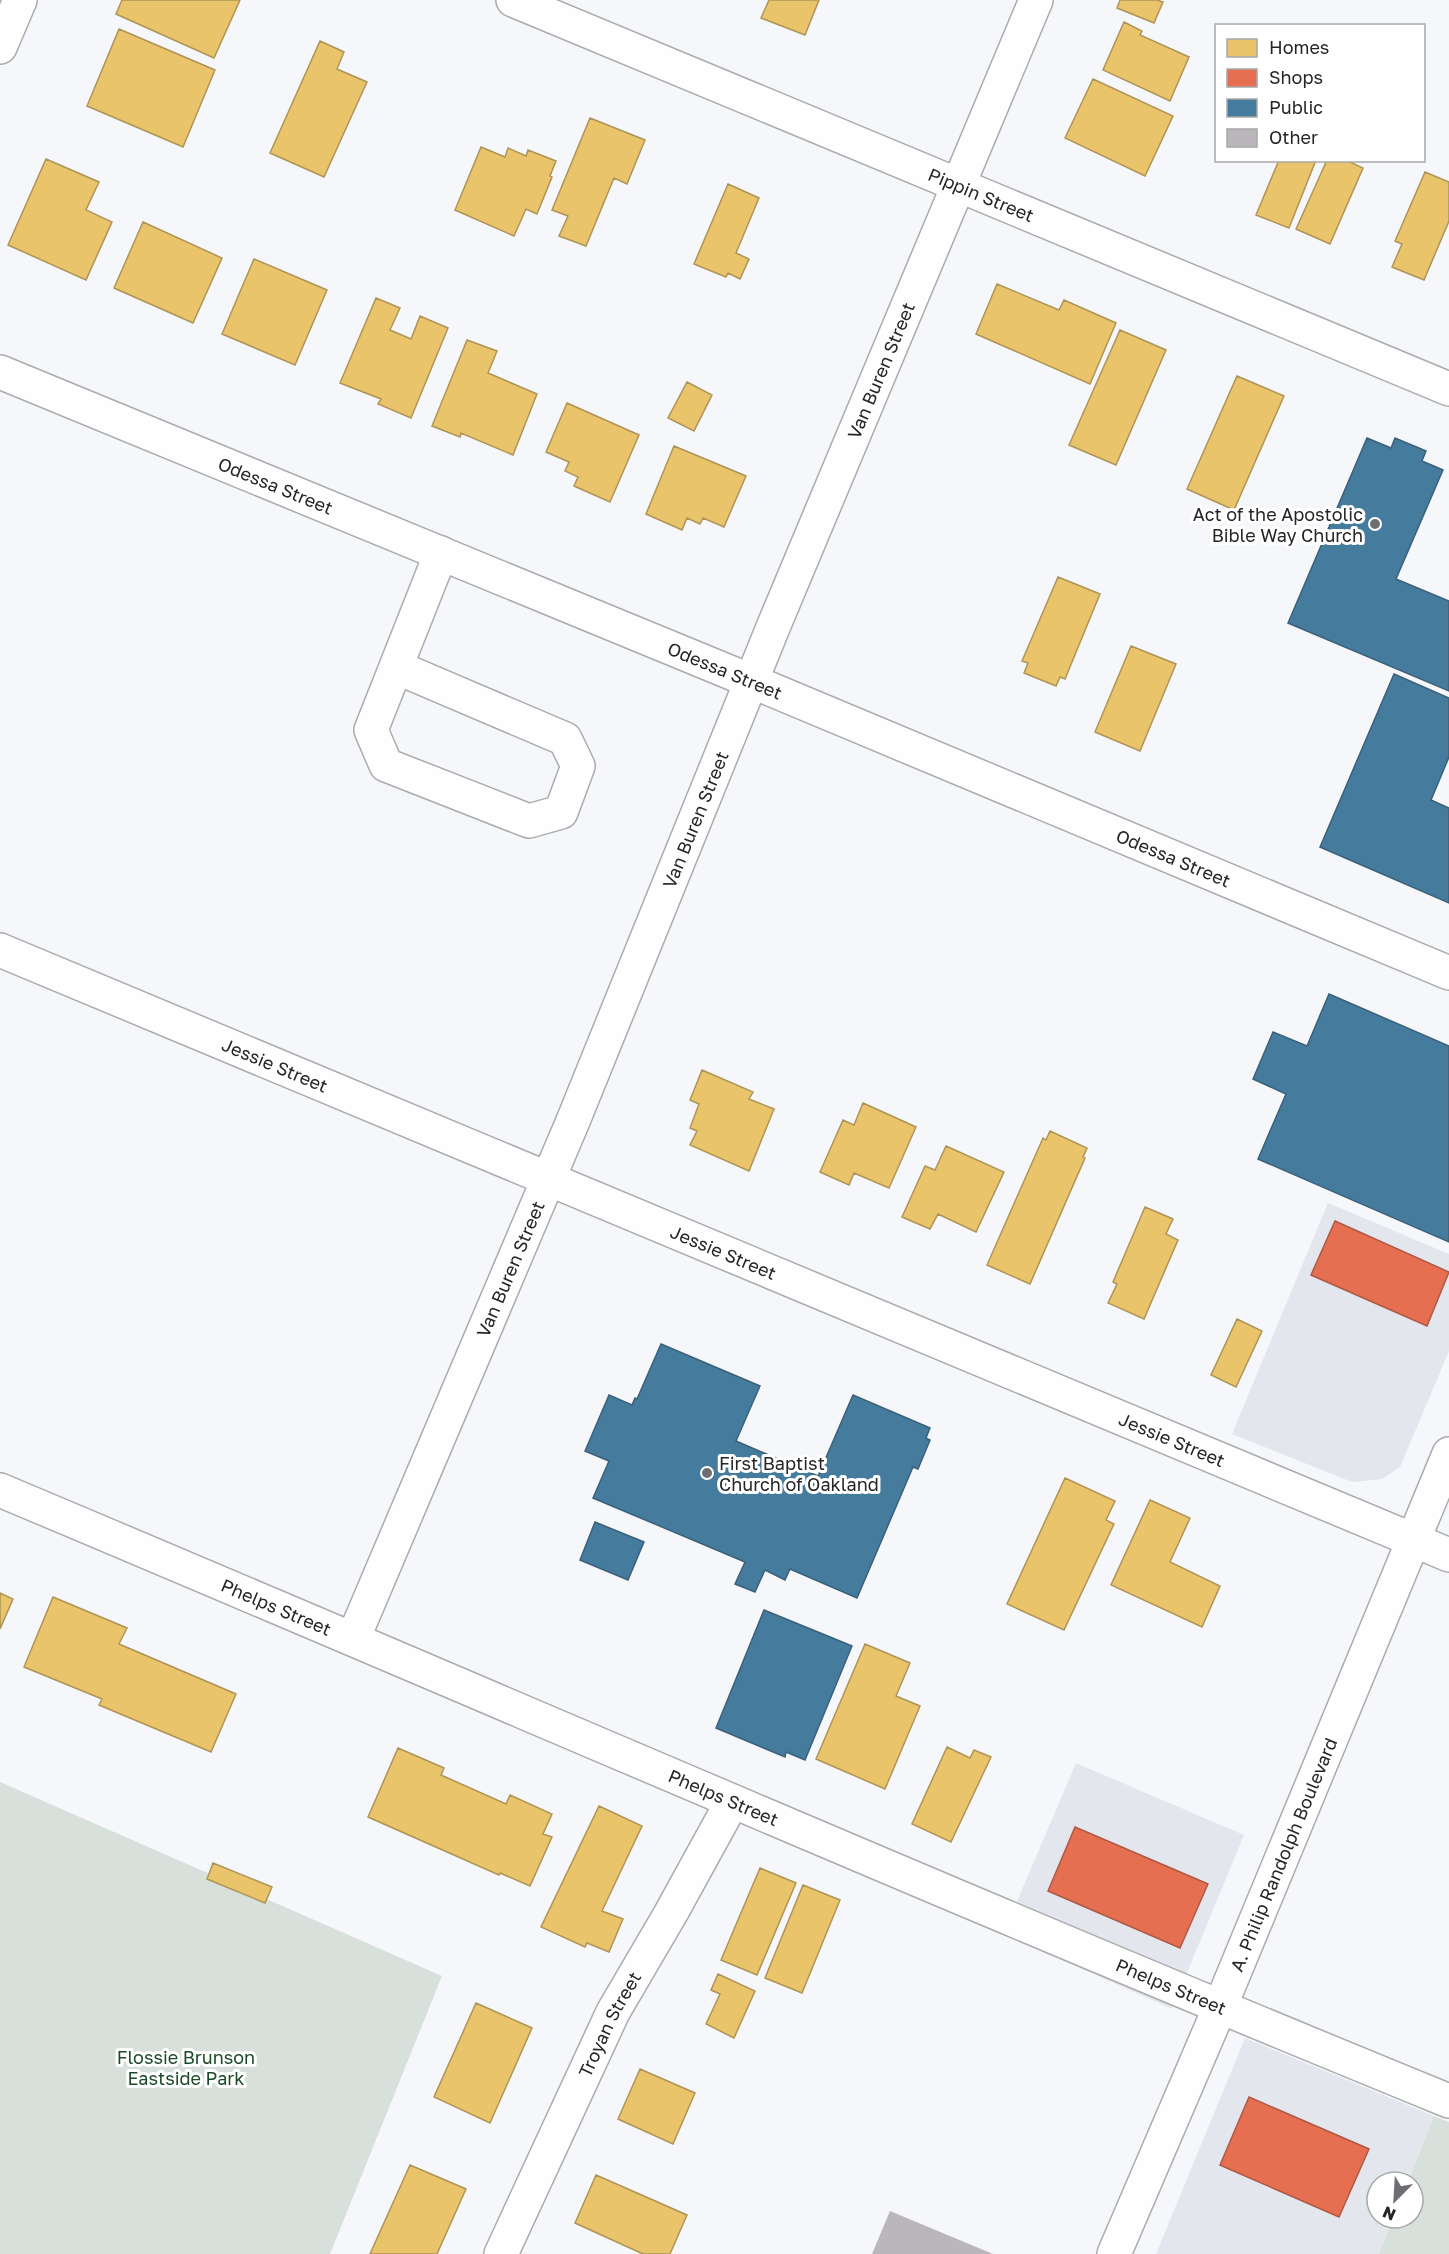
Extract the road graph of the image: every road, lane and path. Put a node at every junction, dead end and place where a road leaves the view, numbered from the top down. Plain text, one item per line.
1 (20, 0) edge
2 (513, 0) edge
3 (1036, 0) edge
4 (0, 47) edge
5 (957, 185) junction
6 (0, 372) edge
7 (1449, 389) edge
8 (441, 554) junction
9 (396, 667) junction
10 (751, 681) junction
11 (0, 950) edge
12 (1449, 973) edge
13 (549, 1179) junction
14 (1449, 1454) edge
15 (0, 1490) edge
16 (1414, 1540) junction
17 (1449, 1555) edge
18 (353, 1639) junction
19 (732, 1802) junction
20 (1220, 2007) junction
21 (1449, 2101) edge
22 (501, 2254) edge
23 (1114, 2254) edge

1 - 4 street
2 - 5 street, Pippin Street
3 - 5 street, Van Buren Street
5 - 7 street, Pippin Street
5 - 10 street, Van Buren Street
6 - 8 street, Odessa Street
8 - 9 street
8 - 10 street, Odessa Street
9 - 9 street
10 - 12 street, Odessa Street
10 - 13 street, Van Buren Street
11 - 13 street, Jessie Street
13 - 16 street, Jessie Street
13 - 18 street, Van Buren Street
14 - 16 street, A. Philip Randolph Boulevard
15 - 18 street, Phelps Street
16 - 17 street, Jessie Street
16 - 20 street, A. Philip Randolph Boulevard
18 - 19 street, Phelps Street
19 - 20 street, Phelps Street
19 - 22 street, Troyan Street
20 - 21 street, Phelps Street
20 - 23 street, A. Philip Randolph Boulevard

